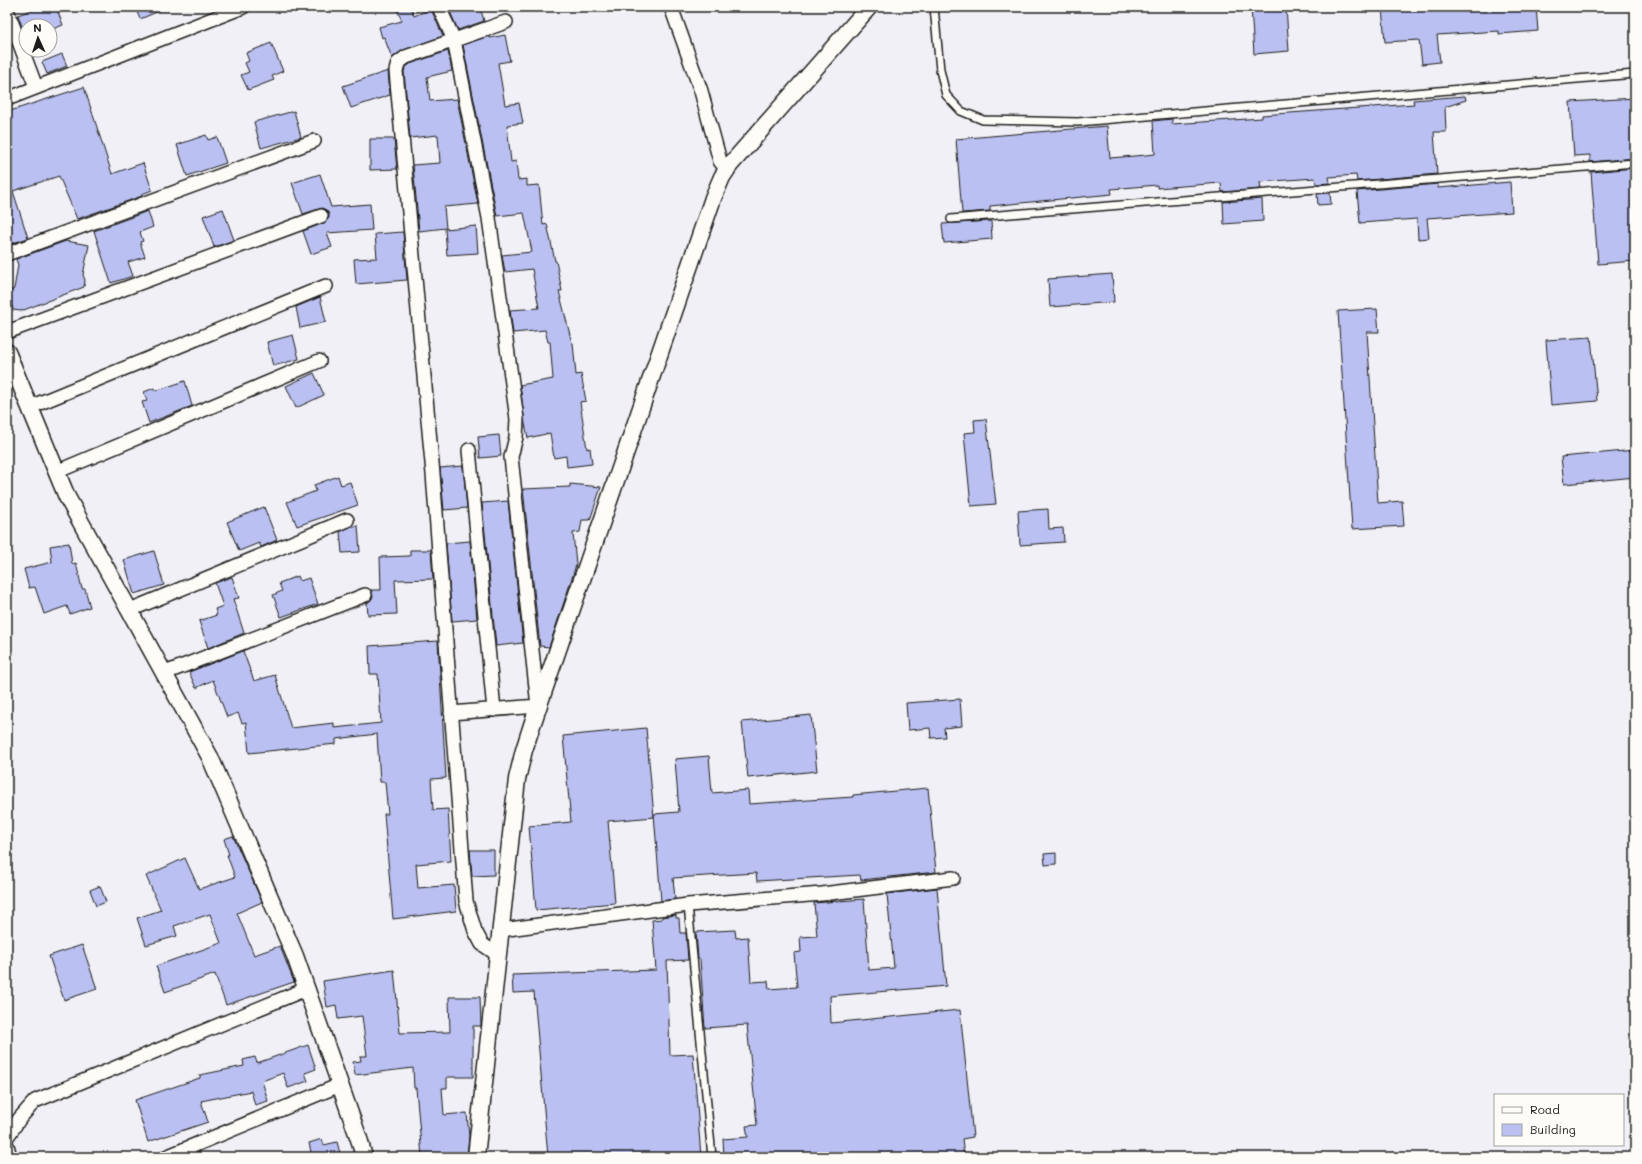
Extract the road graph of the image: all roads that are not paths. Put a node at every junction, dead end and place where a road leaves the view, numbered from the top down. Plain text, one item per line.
1 (243, 7) edge
2 (439, 7) edge
3 (671, 7) edge
4 (869, 7) edge
5 (934, 7) edge
6 (7, 10) edge
7 (506, 22) dead end
8 (454, 40) junction
9 (1635, 74) edge
10 (36, 87) junction
11 (7, 99) edge
12 (314, 141) dead end
13 (1635, 164) edge
14 (727, 170) junction
15 (321, 216) dead end
16 (951, 219) dead end
17 (7, 254) edge
18 (326, 286) dead end
19 (7, 332) edge
20 (7, 352) edge
21 (319, 361) dead end
22 (30, 407) junction
23 (469, 450) dead end
24 (56, 472) junction
25 (347, 520) dead end
26 (365, 595) dead end
27 (130, 610) junction
28 (165, 673) junction
29 (538, 706) junction
30 (494, 710) junction
31 (451, 713) junction
32 (953, 878) dead end
33 (688, 905) junction
34 (501, 930) junction
35 (498, 955) junction
36 (306, 989) junction
37 (340, 1085) junction
38 (7, 1137) edge
39 (7, 1145) edge
40 (10, 1157) edge
41 (166, 1157) edge
42 (364, 1157) edge
43 (476, 1157) edge
44 (712, 1157) edge

1 - 10 street
2 - 8 street
3 - 14 street
4 - 14 street
5 - 9 lane
6 - 10 street
7 - 8 street
8 - 29 street
8 - 31 street
10 - 11 street
12 - 17 street
13 - 16 lane
14 - 29 street
15 - 19 street
18 - 22 street
20 - 22 street
21 - 24 street
22 - 24 street
23 - 30 street
24 - 27 street
25 - 27 street
26 - 28 street
27 - 28 street
28 - 36 street
29 - 30 street
29 - 34 street
30 - 31 street
31 - 35 street
32 - 33 street
33 - 34 street
33 - 44 lane
34 - 35 street
35 - 43 street
36 - 37 street
36 - 38 street
37 - 41 street
37 - 42 street
39 - 40 street

